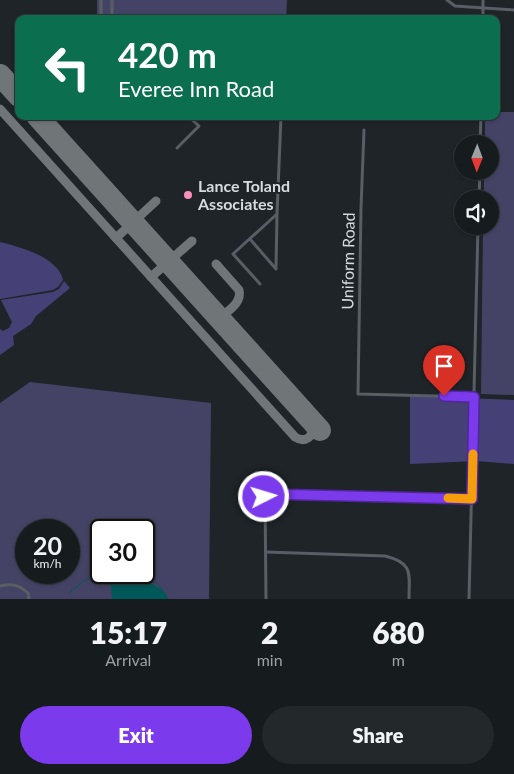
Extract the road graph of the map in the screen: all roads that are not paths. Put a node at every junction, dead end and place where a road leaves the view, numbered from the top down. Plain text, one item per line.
1 (101, 0) edge
2 (112, 0) edge
3 (447, 0) edge
4 (483, 0) edge
5 (483, 8) junction
6 (514, 10) edge
7 (101, 15) edge
8 (112, 15) edge
9 (483, 15) edge
10 (192, 120) edge
11 (281, 120) edge
12 (481, 120) edge
13 (364, 130) dead end
14 (480, 135) edge
15 (177, 148) dead end
16 (277, 214) junction
17 (478, 235) edge
18 (250, 239) junction
19 (260, 284) dead end
20 (474, 397) junction
21 (246, 490) dead end
22 (266, 494) junction
23 (472, 499) junction
24 (266, 552) junction
25 (0, 586) edge
26 (29, 599) edge
27 (266, 599) edge
28 (409, 599) edge
29 (469, 599) edge

1 - 7 street
2 - 8 street
3 - 5 street
4 - 5 street
5 - 6 street
5 - 9 street
10 - 15 street
11 - 16 street
12 - 14 street
13 - 20 street, Uniform Road
16 - 18 street
16 - 18 street
17 - 20 street
18 - 19 street
20 - 23 street
21 - 22 street
22 - 23 street
22 - 24 street
23 - 29 street
24 - 27 street
24 - 28 street
25 - 26 street

